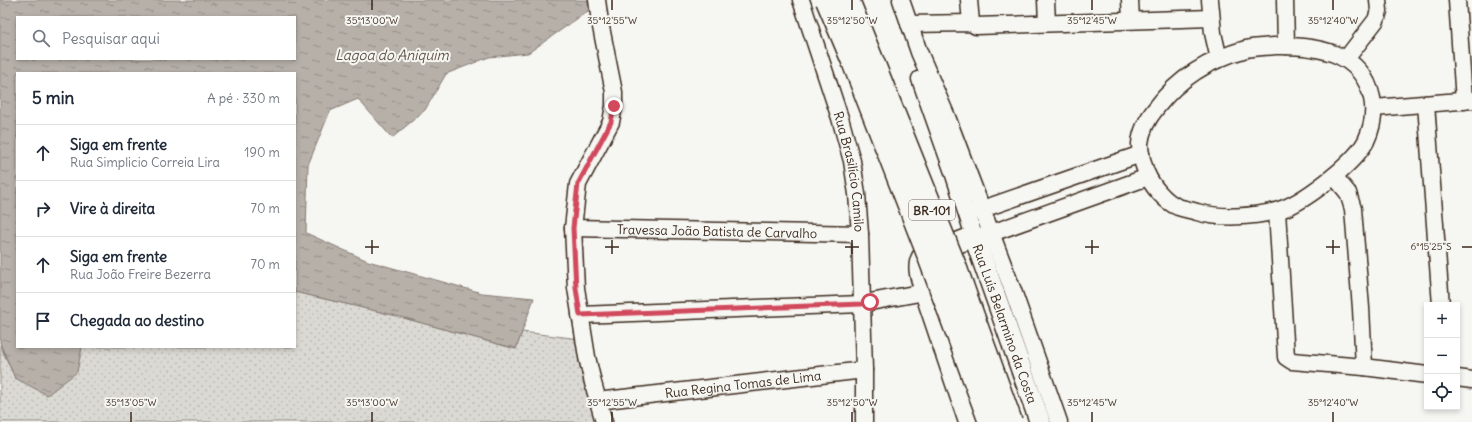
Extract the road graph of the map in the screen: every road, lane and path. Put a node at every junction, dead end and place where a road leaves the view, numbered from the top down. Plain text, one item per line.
1 (597, 0) edge
2 (801, 0) edge
3 (827, 0) edge
4 (848, 0) edge
5 (892, 0) edge
6 (901, 0) edge
7 (970, 0) edge
8 (1046, 0) edge
9 (1130, 0) edge
10 (1210, 0) edge
11 (1285, 0) edge
12 (1378, 0) edge
13 (1456, 0) edge
14 (1211, 18) junction
15 (1130, 20) junction
16 (971, 23) junction
17 (1047, 23) junction
18 (909, 24) junction
19 (1286, 46) junction
20 (1219, 59) junction
21 (1346, 59) junction
22 (1468, 101) edge
23 (1426, 104) junction
24 (1374, 108) junction
25 (1141, 154) junction
26 (1334, 176) junction
27 (1148, 177) junction
28 (1277, 211) junction
29 (974, 212) junction
30 (573, 228) junction
31 (860, 234) junction
32 (983, 237) junction
33 (925, 292) junction
34 (1441, 302) edge
35 (862, 304) junction
36 (580, 315) junction
37 (1364, 367) junction
38 (864, 370) junction
39 (1424, 375) edge
40 (1460, 378) edge
41 (1472, 380) edge
42 (598, 401) junction
43 (604, 422) edge
44 (864, 422) edge
45 (969, 422) edge
46 (990, 422) edge
47 (1011, 422) edge
48 (1040, 422) edge
49 (1058, 422) edge

1 - 30 street
2 - 31 street, Rua Brasilício Camilo
3 - 46 highway, BR-101, bridge
4 - 47 highway, BR-101, bridge
5 - 29 street
6 - 18 street
7 - 16 street
8 - 17 street
9 - 15 street
10 - 14 street
11 - 19 street
12 - 21 street
13 - 22 street
14 - 15 street
14 - 20 street
15 - 17 street
16 - 17 street
16 - 18 street
18 - 29 street
19 - 20 street
19 - 21 street
20 - 25 street
21 - 24 street
22 - 23 street
23 - 24 street
23 - 34 street
24 - 26 street
25 - 27 street
25 - 29 street
26 - 28 street
26 - 37 street
27 - 28 street
27 - 32 street
28 - 37 street
29 - 32 street
30 - 31 street, Travessa João Batista de Carvalho
30 - 36 street
31 - 35 street, Rua Brasilício Camilo
32 - 33 main road, Rua Luís Belarmino da Costa
32 - 48 main road, Rua Luís Belarmino da Costa
32 - 49 street
33 - 35 street
33 - 45 main road, Rua Luís Belarmino da Costa
35 - 36 street
35 - 38 street, Rua Brasilício Camilo
36 - 42 street
37 - 39 street
38 - 42 street, Rua Regina Tomas de Lima
38 - 44 street, Rua Brasilício Camilo
40 - 41 street
42 - 43 street

